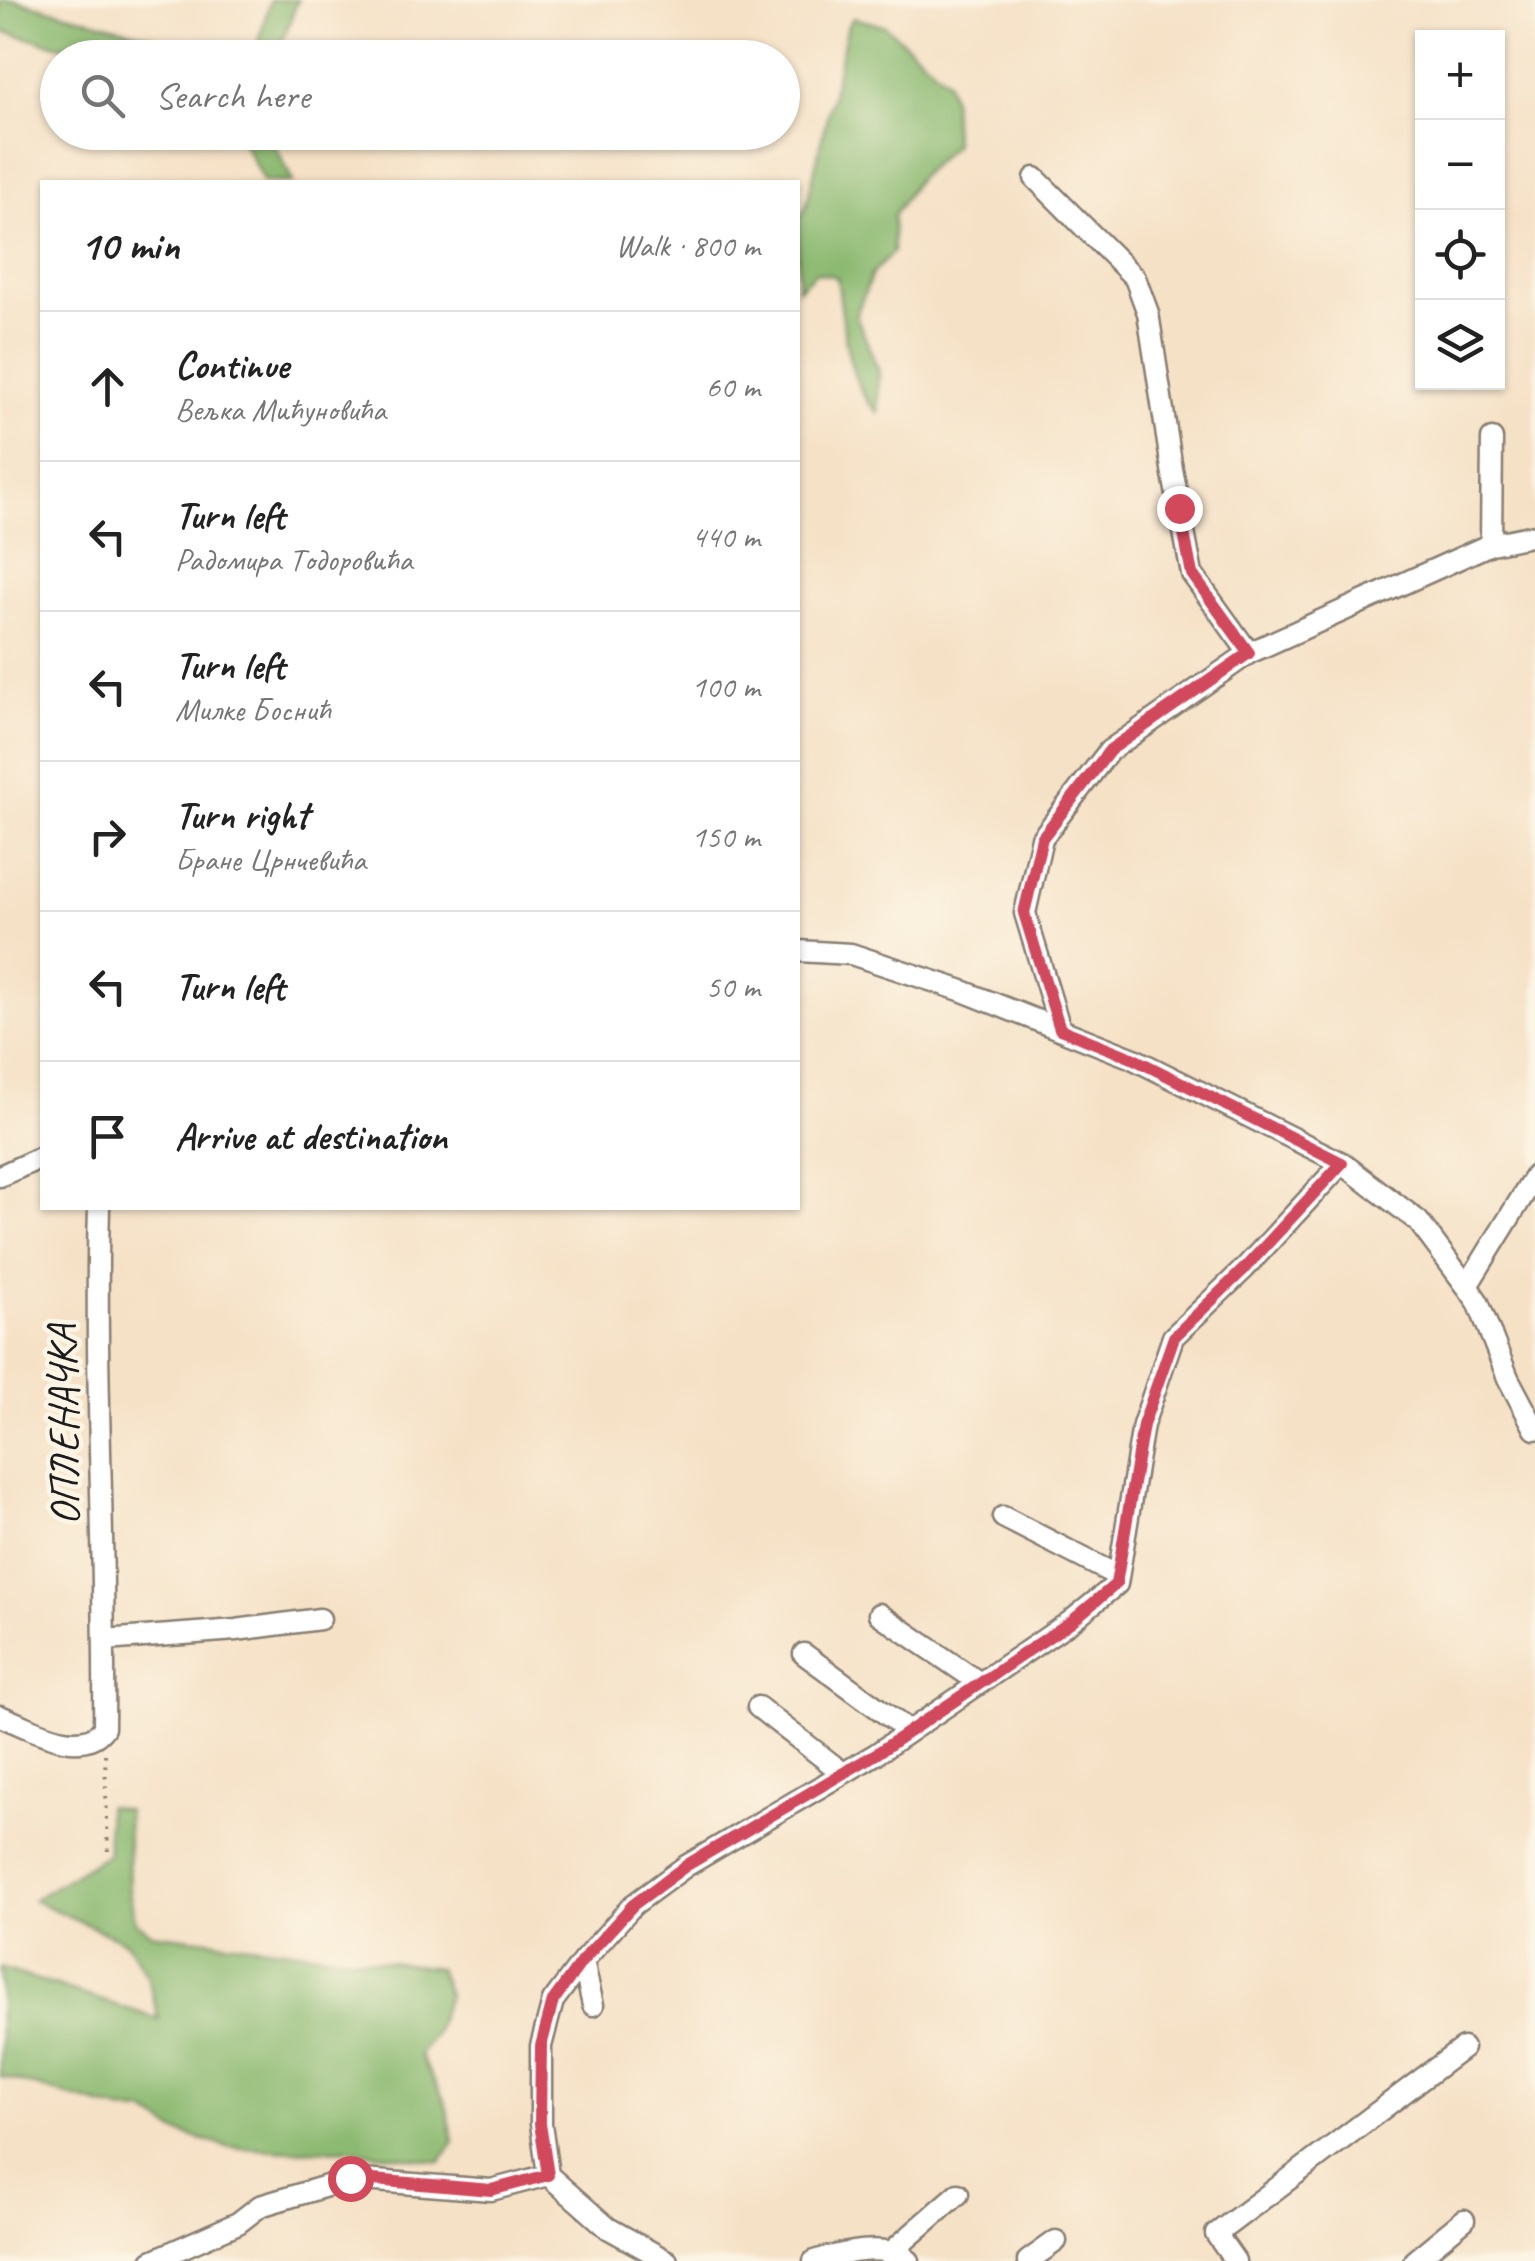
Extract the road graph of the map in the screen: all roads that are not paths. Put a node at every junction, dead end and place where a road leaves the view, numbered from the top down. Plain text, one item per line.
1 (1035, 178) dead end
2 (1492, 439) dead end
3 (1535, 535) edge
4 (1491, 544) junction
5 (1249, 653) junction
6 (800, 951) edge
7 (1060, 1029) junction
8 (40, 1158) edge
9 (1342, 1163) junction
10 (0, 1176) edge
11 (1535, 1176) edge
12 (99, 1210) edge
13 (1466, 1286) junction
14 (1535, 1429) edge
15 (1003, 1518) dead end
16 (1118, 1576) junction
17 (879, 1614) dead end
18 (320, 1619) dead end
19 (105, 1640) junction
20 (804, 1654) dead end
21 (980, 1683) junction
22 (758, 1707) dead end
23 (0, 1716) edge
24 (909, 1731) junction
25 (843, 1774) junction
26 (582, 1961) junction
27 (593, 2005) dead end
28 (1462, 2048) dead end
29 (548, 2175) junction
30 (958, 2194) dead end
31 (1464, 2220) dead end
32 (1056, 2241) dead end
33 (899, 2257) edge
34 (152, 2261) edge
35 (668, 2261) edge
36 (814, 2261) edge
37 (1028, 2261) edge
38 (1234, 2261) edge
39 (1414, 2261) edge

1 - 5 street
2 - 4 street
3 - 4 street
4 - 5 street
5 - 7 street
6 - 7 street
7 - 9 street
8 - 10 street
9 - 13 street
9 - 16 street
11 - 13 street
12 - 19 street, ОПЛЕНАЧКА
13 - 14 street
15 - 16 street
16 - 21 street
17 - 21 street
18 - 19 street
19 - 23 street, ОПЛЕНАЧКА
20 - 24 street
21 - 24 street
22 - 25 street
24 - 25 street
25 - 26 street
26 - 27 street
26 - 29 street
28 - 38 street
29 - 34 street
29 - 35 street
30 - 33 street
31 - 39 street
32 - 37 street
33 - 36 street

